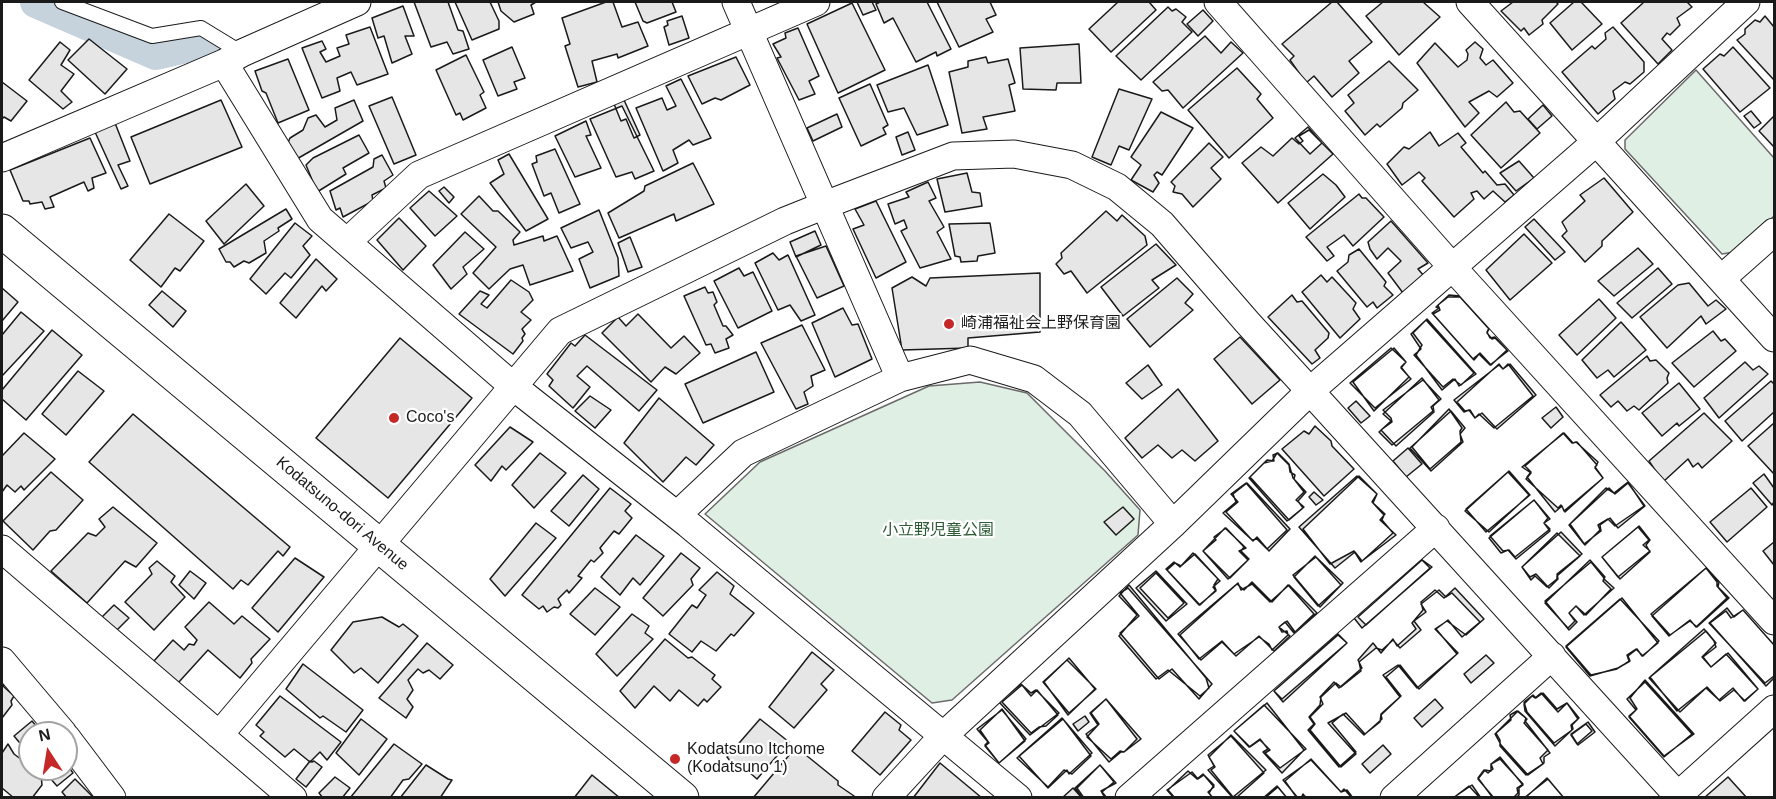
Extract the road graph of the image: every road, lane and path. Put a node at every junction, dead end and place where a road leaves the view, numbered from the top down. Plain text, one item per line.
1 (62, 2) edge
2 (357, 2) edge
3 (736, 2) edge
4 (816, 2) edge
5 (1218, 2) edge
6 (1470, 2) edge
7 (1734, 5) edge
8 (749, 32) junction
9 (233, 58) junction
10 (1596, 142) junction
11 (2, 158) edge
12 (825, 205) junction
13 (2, 231) edge
14 (1774, 232) edge
15 (347, 242) junction
16 (1453, 268) junction
17 (1721, 279) junction
18 (1774, 338) edge
19 (900, 378) junction
20 (514, 387) junction
21 (1310, 391) junction
22 (677, 515) junction
23 (1173, 524) junction
24 (1436, 528) junction
25 (378, 545) junction
26 (2, 549) edge
27 (1774, 621) edge
28 (1552, 656) junction
29 (2, 661) edge
30 (1774, 709) edge
31 (53, 721) edge
32 (219, 735) junction
33 (944, 735) junction
34 (78, 753) edge
35 (1678, 797) edge
36 (112, 798) edge
37 (293, 798) edge
38 (682, 798) edge
39 (886, 798) edge
40 (1018, 798) edge
41 (1129, 798) edge
42 (1394, 798) edge

1 - 9 lane
2 - 9 street
3 - 8 street
4 - 8 street
5 - 16 street
6 - 10 street
7 - 10 street
8 - 12 street
8 - 15 street
9 - 11 street
9 - 15 street
10 - 16 street
10 - 17 street
12 - 19 street
12 - 20 street
12 - 21 street
13 - 25 main road, Kodatsuno-dori Avenue
14 - 17 street
15 - 20 street
16 - 21 street
16 - 27 street
17 - 18 street
19 - 22 street
19 - 23 street
20 - 22 street
20 - 25 street
21 - 23 street
21 - 24 street
22 - 33 street
23 - 33 street
24 - 28 street
24 - 41 street
25 - 32 street
25 - 38 main road, Kodatsuno-dori Avenue
26 - 32 street
28 - 35 street
28 - 42 street
29 - 31 street
30 - 35 street
32 - 37 street
33 - 39 street
33 - 40 street
34 - 36 street

